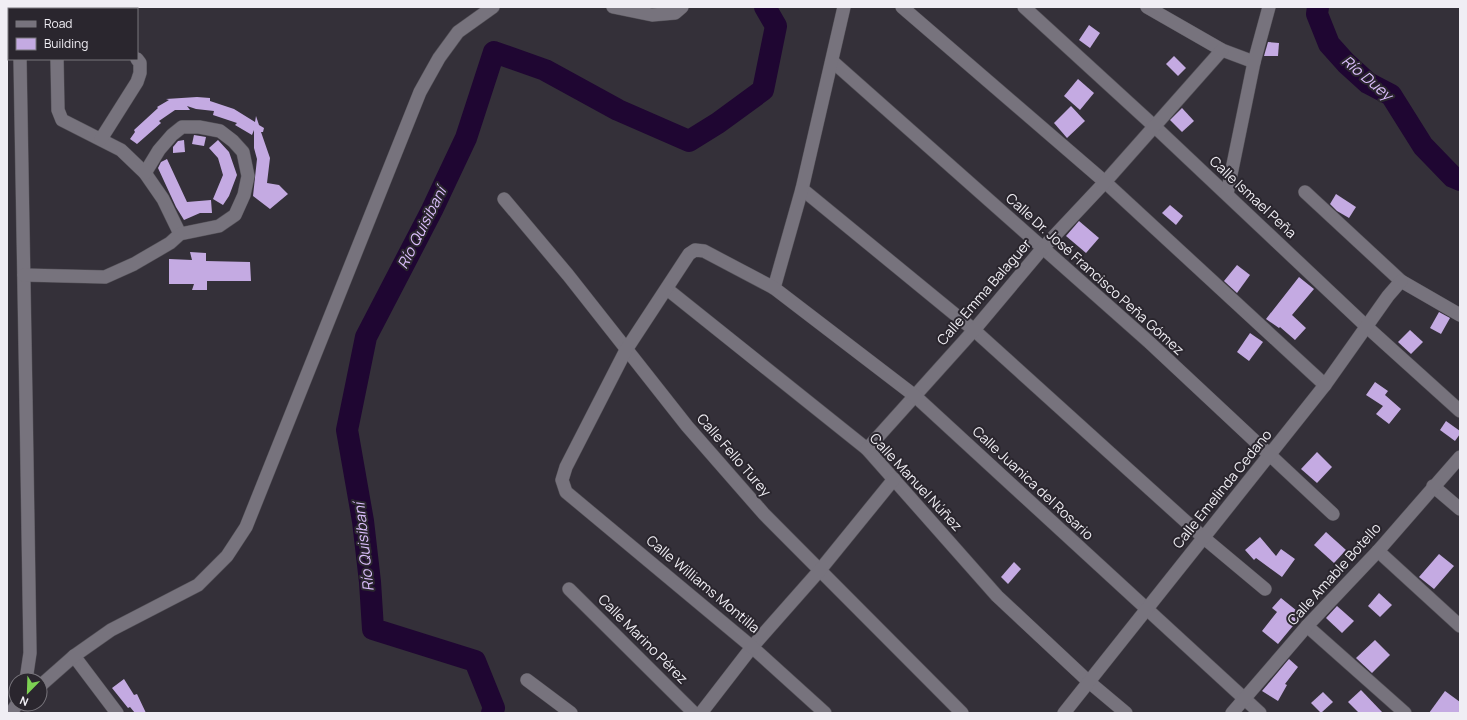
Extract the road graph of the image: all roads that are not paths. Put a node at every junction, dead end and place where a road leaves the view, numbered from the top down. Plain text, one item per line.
1 (494, 7) edge
2 (613, 7) edge
3 (682, 7) edge
4 (844, 7) edge
5 (902, 7) edge
6 (1024, 7) edge
7 (1147, 7) edge
8 (1269, 7) edge
9 (1222, 50) junction
10 (20, 60) edge
11 (57, 60) edge
12 (138, 60) edge
13 (832, 61) junction
14 (1254, 62) junction
15 (1154, 126) junction
16 (101, 139) junction
17 (145, 173) junction
18 (1105, 182) junction
19 (802, 189) junction
20 (1305, 192) dead end
21 (1227, 194) junction
22 (504, 199) dead end
23 (180, 234) junction
24 (1042, 249) junction
25 (24, 275) junction
26 (1401, 281) junction
27 (774, 288) junction
28 (667, 289) junction
29 (1460, 316) edge
30 (1366, 327) junction
31 (974, 330) junction
32 (626, 350) junction
33 (1325, 385) junction
34 (915, 396) junction
35 (1460, 411) edge
36 (867, 449) junction
37 (1269, 456) junction
38 (1460, 457) edge
39 (894, 479) junction
40 (1433, 486) junction
41 (1460, 509) edge
42 (1333, 514) dead end
43 (1204, 538) junction
44 (1378, 551) junction
45 (820, 570) junction
46 (569, 589) dead end
47 (1264, 589) dead end
48 (1146, 609) junction
49 (1307, 626) junction
50 (1460, 626) edge
51 (752, 646) junction
52 (74, 656) junction
53 (27, 672) edge
54 (48, 679) edge
55 (527, 680) dead end
56 (1089, 682) junction
57 (1244, 699) junction
58 (117, 713) edge
59 (571, 713) edge
60 (694, 713) edge
61 (701, 713) edge
62 (825, 713) edge
63 (962, 713) edge
64 (1064, 713) edge
65 (1126, 713) edge
66 (1232, 713) edge
67 (1260, 713) edge
68 (1405, 713) edge

1 - 52 street
2 - 3 street
4 - 13 street
5 - 18 street
6 - 15 street, Calle Ismael Peña
7 - 9 street
8 - 14 street
9 - 14 street
9 - 15 street, Calle Emma Balaguer
10 - 25 street
11 - 16 street
12 - 16 street
13 - 19 street
13 - 24 street, Calle Dr. José Francisco Peña Gómez
14 - 21 street
15 - 18 street, Calle Emma Balaguer
15 - 21 street, Calle Ismael Peña
16 - 17 street
17 - 23 street
17 - 23 street
18 - 24 street, Calle Emma Balaguer
18 - 33 street
19 - 27 street
19 - 31 street
20 - 26 street
21 - 30 street, Calle Ismael Peña
22 - 32 street, Calle Fello Turey
23 - 25 street
24 - 31 street, Calle Emma Balaguer
24 - 37 street, Calle Dr. José Francisco Peña Gómez
25 - 53 street
26 - 29 street
26 - 30 street, Calle Emelinda Cedano
27 - 28 street, Calle Juanica del Rosario
27 - 34 street, Calle Juanica del Rosario
28 - 32 street
28 - 36 street, Calle Manuel Núñez
30 - 33 street, Calle Emelinda Cedano
30 - 35 street, Calle Ismael Peña
31 - 34 street, Calle Emma Balaguer
31 - 43 street
32 - 45 street, Calle Fello Turey
32 - 51 street, Calle Williams Montilla
33 - 37 street, Calle Emelinda Cedano
34 - 36 street, Calle Emma Balaguer
34 - 48 street, Calle Juanica del Rosario
36 - 39 street, Calle Manuel Núñez
37 - 42 street, Calle Dr. José Francisco Peña Gómez
37 - 43 street, Calle Emelinda Cedano
38 - 40 street, Calle Amable Botello
39 - 45 street
39 - 56 street, Calle Manuel Núñez
40 - 41 street
40 - 44 street, Calle Amable Botello
43 - 47 street
43 - 48 street, Calle Emelinda Cedano
44 - 49 street, Calle Amable Botello
44 - 50 street
45 - 51 street
45 - 63 street, Calle Fello Turey
46 - 60 street, Calle Marino Pérez
48 - 56 street, Calle Emelinda Cedano
48 - 57 street, Calle Juanica del Rosario
49 - 57 street, Calle Amable Botello
49 - 68 street
51 - 61 street
51 - 62 street, Calle Williams Montilla
52 - 54 street
52 - 58 street
55 - 59 street
56 - 64 street, Calle Emelinda Cedano
56 - 65 street, Calle Manuel Núñez
57 - 66 street, Calle Amable Botello
57 - 67 street, Calle Juanica del Rosario

